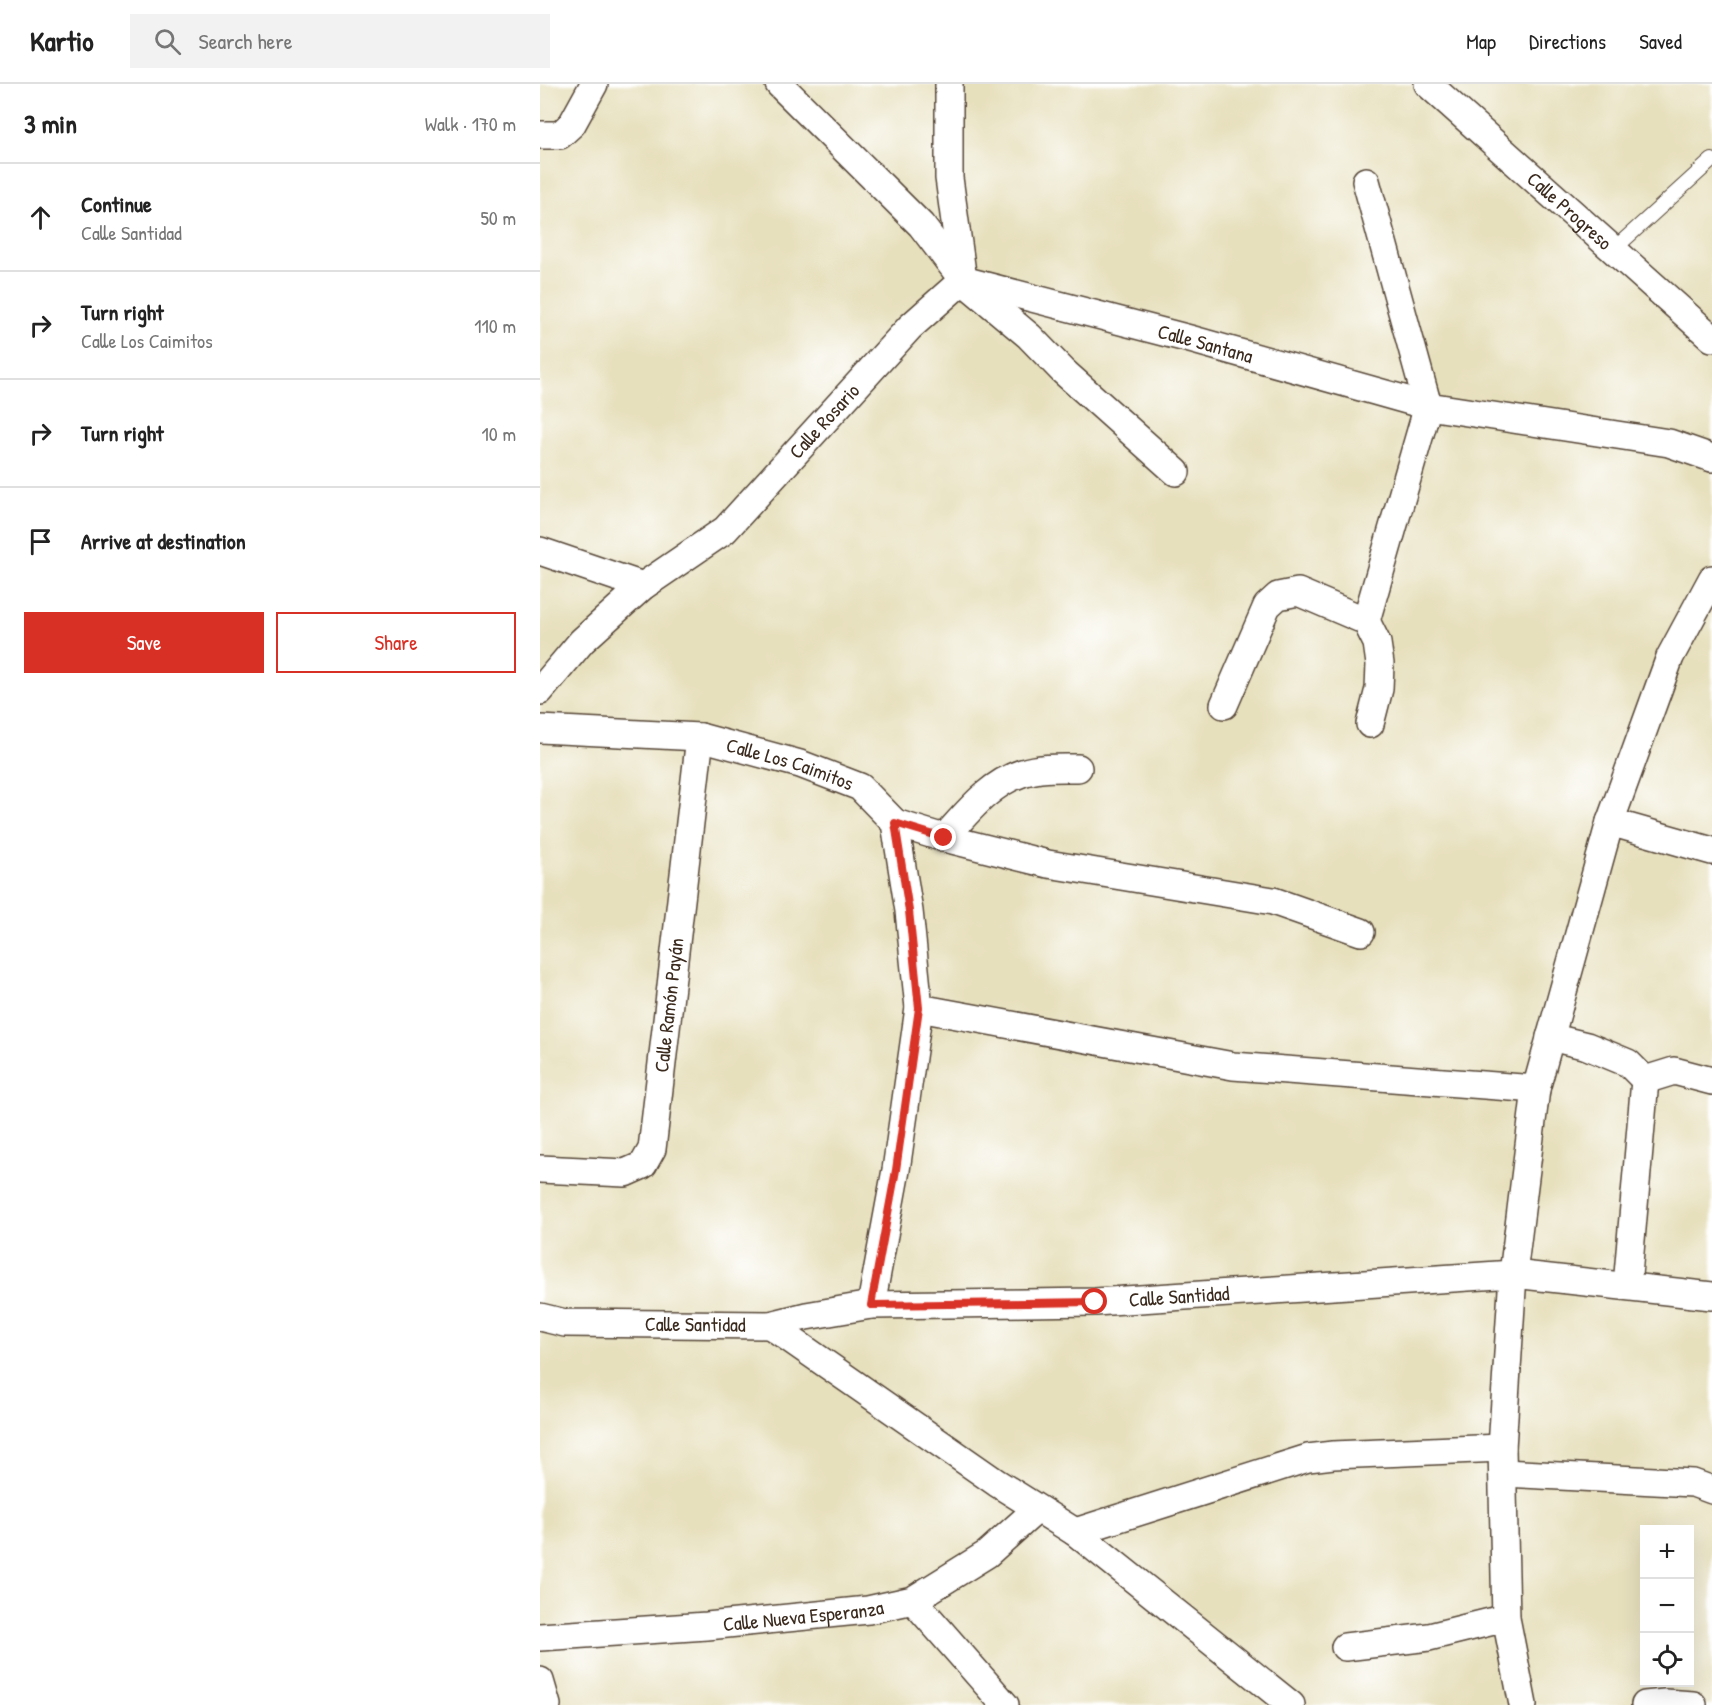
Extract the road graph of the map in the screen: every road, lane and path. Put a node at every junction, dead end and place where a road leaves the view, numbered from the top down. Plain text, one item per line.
1 (594, 84) edge
2 (779, 84) edge
3 (949, 84) edge
4 (1428, 84) edge
5 (540, 135) edge
6 (1712, 160) edge
7 (1366, 181) dead end
8 (1613, 250) junction
9 (963, 280) junction
10 (1712, 338) edge
11 (1428, 406) junction
12 (1712, 458) edge
13 (1176, 472) dead end
14 (540, 551) edge
15 (643, 586) junction
16 (1710, 587) edge
17 (1366, 621) junction
18 (540, 691) edge
19 (1224, 705) dead end
20 (1370, 724) dead end
21 (540, 729) edge
22 (700, 737) junction
23 (1078, 768) dead end
24 (1611, 822) junction
25 (895, 823) junction
26 (944, 838) junction
27 (1712, 851) edge
28 (1361, 932) dead end
29 (919, 1008) junction
30 (1550, 1037) junction
31 (1645, 1080) junction
32 (1712, 1081) edge
33 (1536, 1089) junction
34 (540, 1169) edge
35 (1514, 1274) junction
36 (1628, 1286) junction
37 (1712, 1296) edge
38 (871, 1305) junction
39 (540, 1317) edge
40 (770, 1325) junction
41 (1502, 1460) junction
42 (1712, 1490) edge
43 (1037, 1509) junction
44 (1075, 1532) junction
45 (913, 1600) junction
46 (1506, 1618) junction
47 (540, 1637) edge
48 (1345, 1647) dead end
49 (540, 1681) edge
50 (547, 1705) edge
51 (1005, 1705) edge
52 (1292, 1705) edge
53 (1523, 1705) edge
54 (1645, 1705) edge
55 (1693, 1705) edge

1 - 5 street
2 - 9 street
3 - 9 street
4 - 8 street, Calle Progreso
6 - 8 lane
7 - 11 street
8 - 10 street, Calle Progreso
9 - 11 street, Calle Santana
9 - 13 street
9 - 15 street, Calle Rosario
11 - 12 street, Calle Santana
11 - 17 street
14 - 15 street
15 - 18 street, Calle Rosario
16 - 24 street
17 - 19 street
17 - 20 street
21 - 22 street, Calle Los Caimitos
22 - 25 street, Calle Los Caimitos
22 - 34 street, Calle Ramón Payán
23 - 26 street
24 - 27 street
24 - 30 street
25 - 26 street
25 - 29 street
26 - 28 street
29 - 33 street
29 - 38 street
30 - 31 street
30 - 33 street
31 - 32 street
31 - 36 street
33 - 35 street
35 - 36 street, Calle Santidad
35 - 38 street, Calle Santidad
35 - 41 street
36 - 37 street, Calle Santidad
38 - 40 street, Calle Santidad
39 - 40 street, Calle Santidad
40 - 43 street
41 - 42 street
41 - 44 street
41 - 46 street
43 - 44 street
43 - 45 street, Calle Nueva Esperanza
44 - 52 street
45 - 47 street, Calle Nueva Esperanza
45 - 51 street
46 - 48 street
46 - 53 street
49 - 50 street
54 - 55 street

